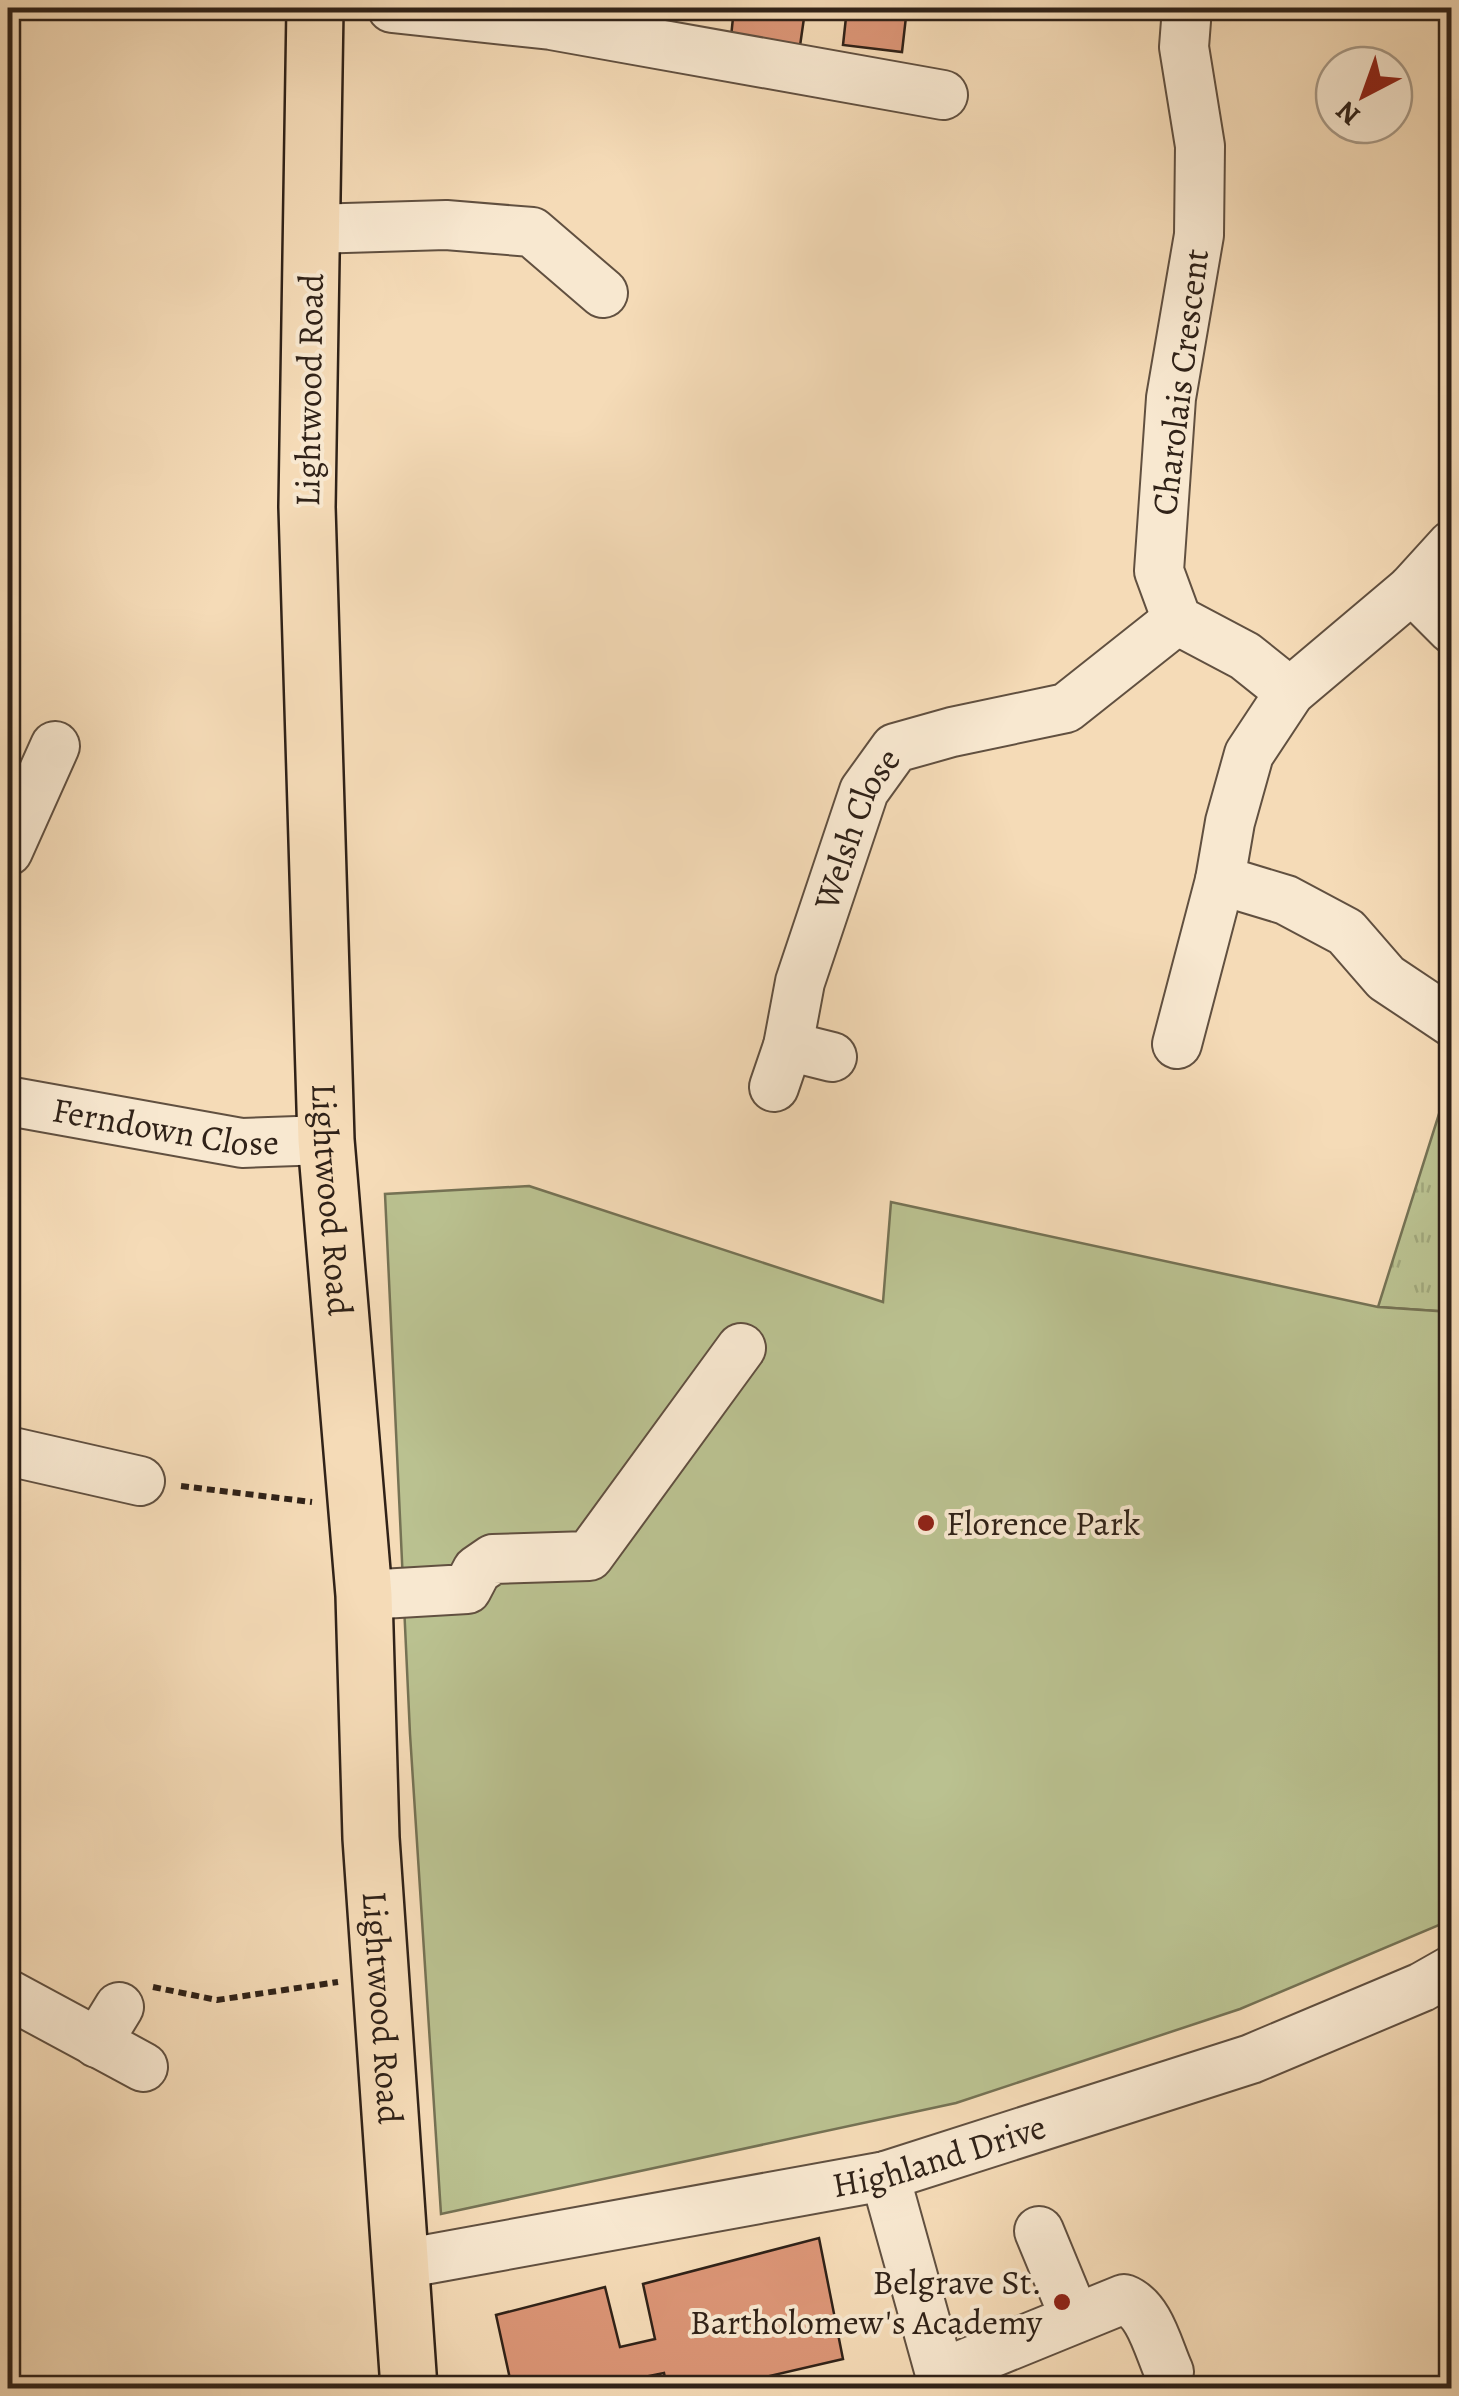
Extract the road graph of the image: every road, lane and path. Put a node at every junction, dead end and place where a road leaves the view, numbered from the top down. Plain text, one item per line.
1 (315, 8) edge
2 (392, 8) edge
3 (1186, 8) edge
4 (553, 16) edge
5 (943, 95) dead end
6 (312, 229) junction
7 (603, 293) dead end
8 (1452, 546) edge
9 (1412, 589) junction
10 (1177, 620) junction
11 (1452, 628) edge
12 (1290, 692) junction
13 (55, 746) dead end
14 (8, 850) edge
15 (1220, 880) junction
16 (1452, 1022) edge
17 (1177, 1044) dead end
18 (798, 1063) dead end
19 (8, 1102) edge
20 (326, 1140) junction
21 (740, 1348) dead end
22 (8, 1451) edge
23 (114, 1488) joint
24 (356, 1507) junction
25 (364, 1595) junction
26 (1452, 1970) edge
27 (382, 1976) junction
28 (8, 1994) edge
29 (108, 2025) junction
30 (142, 2068) dead end
31 (885, 2176) junction
32 (1039, 2230) dead end
33 (402, 2264) junction
34 (1075, 2318) junction
35 (1169, 2372) dead end
36 (942, 2381) edge
37 (409, 2388) edge

1 - 6 main road, Lightwood Road
2 - 4 street
3 - 10 street, Charolais Crescent
4 - 5 street
6 - 7 street
6 - 20 main road, Lightwood Road
8 - 9 street
9 - 11 street
9 - 12 street
10 - 12 street
10 - 18 street, Welsh Close
12 - 15 street
13 - 14 street
15 - 16 street
15 - 17 street
19 - 20 street, Ferndown Close
20 - 24 main road, Lightwood Road
21 - 25 street
22 - 23 street
23 - 24 path
24 - 25 main road, Lightwood Road
25 - 27 main road, Lightwood Road
26 - 31 street, Highland Drive
27 - 29 path
27 - 33 main road, Lightwood Road
28 - 29 street
29 - 30 street
31 - 33 street, Highland Drive
31 - 36 street
32 - 34 street
33 - 37 main road, Lightwood Road
34 - 35 street
34 - 36 street

